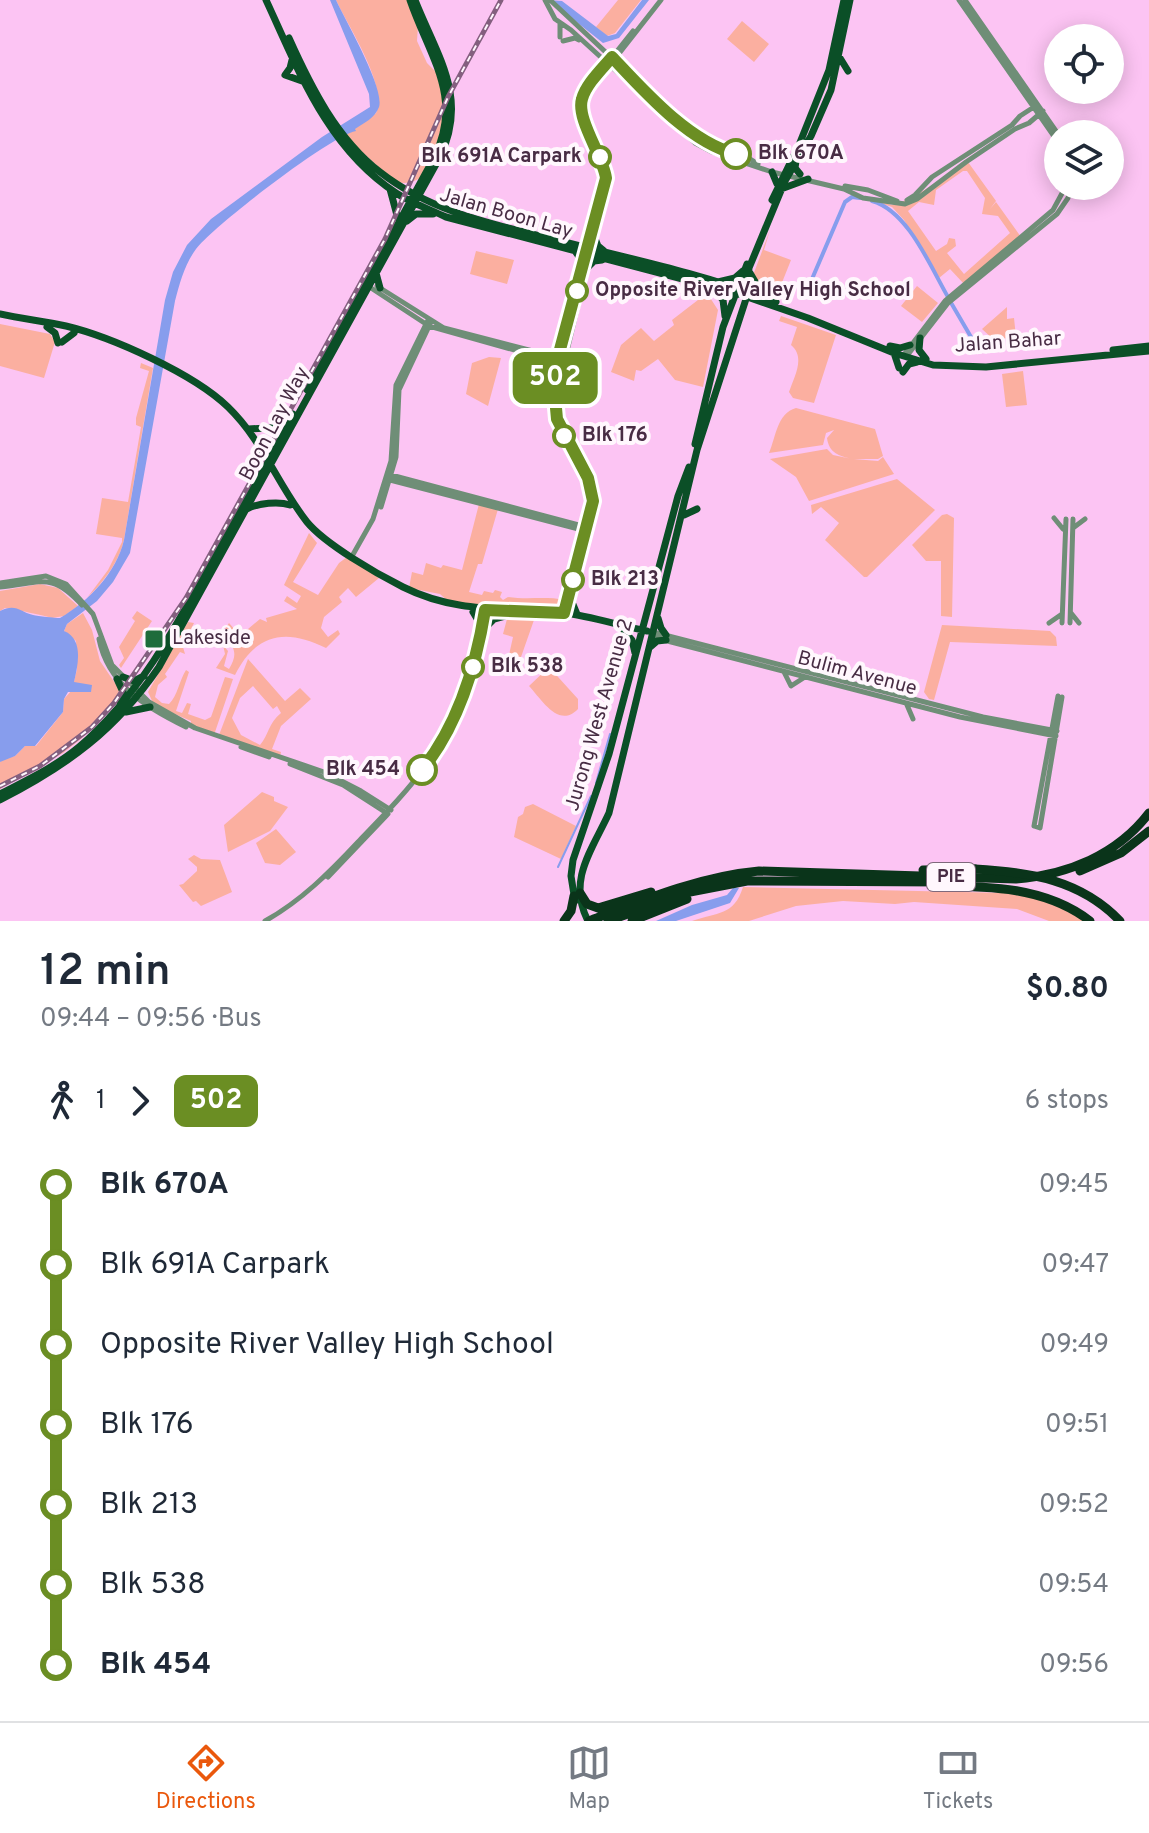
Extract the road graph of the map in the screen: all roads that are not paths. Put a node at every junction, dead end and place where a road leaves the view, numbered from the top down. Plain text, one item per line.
1 (268, 0) edge
2 (413, 0) edge
3 (548, 0) edge
4 (660, 0) edge
5 (847, 0) edge
6 (959, 0) edge
7 (965, 0) edge
8 (560, 23) junction
9 (584, 42) junction
10 (624, 42) junction
11 (600, 46) junction
12 (621, 52) junction
13 (840, 56) junction
14 (600, 57) junction
15 (292, 58) junction
16 (613, 59) junction
17 (608, 65) junction
18 (621, 67) junction
19 (617, 74) junction
20 (600, 75) junction
21 (834, 79) junction
22 (307, 83) junction
23 (1036, 106) junction
24 (1041, 113) junction
25 (1045, 120) edge
26 (1047, 120) edge
27 (988, 144) junction
28 (796, 159) junction
29 (772, 172) junction
30 (786, 174) junction
31 (800, 174) junction
32 (426, 178) junction
33 (808, 179) junction
34 (779, 186) junction
35 (394, 187) junction
36 (414, 199) junction
37 (1060, 200) edge
38 (1067, 200) edge
39 (433, 204) junction
40 (441, 215) junction
41 (400, 223) junction
42 (593, 235) junction
43 (575, 248) junction
44 (589, 251) junction
45 (607, 256) junction
46 (585, 269) junction
47 (747, 270) junction
48 (376, 273) junction
49 (367, 283) junction
50 (714, 285) junction
51 (378, 289) junction
52 (737, 291) junction
53 (747, 294) junction
54 (363, 295) junction
55 (766, 300) junction
56 (740, 311) junction
57 (0, 316) edge
58 (429, 323) junction
59 (47, 327) junction
60 (723, 327) junction
61 (74, 333) junction
62 (920, 338) junction
63 (112, 344) junction
64 (1149, 348) edge
65 (892, 350) junction
66 (906, 353) junction
67 (560, 360) junction
68 (925, 360) junction
69 (166, 368) junction
70 (286, 427) junction
71 (247, 428) junction
72 (283, 444) junction
73 (266, 462) junction
74 (278, 473) junction
75 (389, 477) junction
76 (688, 494) junction
77 (290, 505) junction
78 (247, 509) junction
79 (682, 517) junction
80 (1054, 518) dead end
81 (1085, 519) dead end
82 (1073, 529) junction
83 (589, 530) junction
84 (1065, 534) junction
85 (322, 540) junction
86 (353, 558) junction
87 (0, 585) edge
88 (572, 602) junction
89 (1070, 608) junction
90 (647, 610) junction
91 (473, 612) junction
92 (487, 612) junction
93 (658, 612) junction
94 (1063, 613) junction
95 (566, 615) junction
96 (505, 616) junction
97 (579, 616) junction
98 (1049, 623) dead end
99 (1079, 623) dead end
100 (484, 627) junction
101 (624, 629) junction
102 (642, 632) junction
103 (652, 635) junction
104 (666, 638) junction
105 (649, 648) junction
106 (635, 654) junction
107 (783, 671) junction
108 (148, 677) junction
109 (806, 677) junction
110 (120, 678) junction
111 (136, 693) junction
112 (906, 703) junction
113 (150, 705) junction
114 (109, 717) junction
115 (1053, 717) junction
116 (118, 718) junction
117 (913, 719) dead end
118 (1033, 729) junction
119 (1054, 733) junction
120 (1045, 758) junction
121 (0, 797) edge
122 (388, 811) junction
123 (1149, 813) edge
124 (1149, 831) edge
125 (733, 873) junction
126 (876, 875) junction
127 (920, 883) junction
128 (715, 885) junction
129 (577, 894) junction
130 (618, 914) junction
131 (268, 921) edge
132 (564, 921) edge
133 (587, 921) edge
134 (608, 921) edge
135 (632, 921) edge
136 (1090, 921) edge
137 (1120, 921) edge

1 - 15 main road, Jalan Boon Lay
1 - 22 main road, Jalan Boon Lay
2 - 32 main road, Boon Lay Way
3 - 8 street
3 - 11 street
4 - 10 street
4 - 12 street
5 - 13 main road
5 - 30 main road
6 - 23 street
7 - 23 street
8 - 9 street
8 - 9 street
9 - 14 street
10 - 11 street
10 - 16 street
11 - 16 street
12 - 16 street
12 - 18 street
13 - 21 main road
13 - 21 main road
14 - 17 street
14 - 20 street
15 - 22 main road, Jalan Boon Lay
15 - 22 main road
16 - 17 street
16 - 18 street
17 - 19 street
17 - 20 street
18 - 30 street
19 - 20 street
19 - 29 street
20 - 42 street
21 - 28 main road
22 - 35 main road, Jalan Boon Lay
23 - 24 street
23 - 27 street
24 - 25 street
24 - 26 street
24 - 27 street
27 - 31 street
27 - 33 street
28 - 30 main road
28 - 31 main road
29 - 30 street
29 - 34 main road
30 - 31 street
30 - 33 street
30 - 34 main road
32 - 35 main road
32 - 36 main road, Boon Lay Way
32 - 39 main road
33 - 34 main road
34 - 47 main road
35 - 36 main road, Jalan Boon Lay
35 - 41 main road
36 - 39 main road, Jalan Boon Lay
36 - 40 main road, Jalan Boon Lay
36 - 41 main road, Boon Lay Way
37 - 66 street
38 - 62 street
39 - 43 main road, Jalan Boon Lay
40 - 41 main road
40 - 43 main road, Jalan Boon Lay
41 - 48 main road, Boon Lay Way
41 - 49 main road, Boon Lay Way
42 - 43 main road
42 - 44 street
42 - 45 main road
43 - 44 main road, Jalan Boon Lay
43 - 46 main road
44 - 45 main road, Jalan Boon Lay
44 - 46 street
45 - 46 main road
45 - 50 main road, Jalan Boon Lay
46 - 67 street
47 - 50 main road
47 - 52 main road, Jurong West Avenue 2
47 - 53 main road, Jurong West Avenue 2
47 - 55 main road
48 - 49 main road, Boon Lay Way
48 - 51 main road
49 - 51 street
49 - 54 main road, Boon Lay Way
49 - 70 main road, Boon Lay Way
50 - 52 main road, Jalan Boon Lay
50 - 60 main road
51 - 54 main road
51 - 58 street
52 - 53 main road, Jalan Boon Lay
52 - 60 main road, Jurong West Avenue 2
53 - 55 main road, Jalan Bahar
53 - 56 main road, Jurong West Avenue 2
54 - 72 main road, Boon Lay Way
55 - 56 main road
55 - 65 main road, Jalan Bahar
56 - 76 main road, Jurong West Avenue 2
57 - 59 main road
57 - 63 main road
58 - 67 street
58 - 75 street
59 - 61 main road
59 - 61 main road
60 - 90 main road, Jurong West Avenue 2
61 - 63 main road
62 - 66 street
62 - 68 main road
63 - 69 main road
64 - 68 main road, Jalan Bahar
65 - 66 main road, Jalan Bahar
65 - 66 main road
65 - 68 main road
66 - 68 main road, Jalan Bahar
67 - 83 street
69 - 71 main road
69 - 73 main road
70 - 71 main road
70 - 73 main road, Boon Lay Way
71 - 73 main road
72 - 73 main road, Boon Lay Way
72 - 74 main road
73 - 74 main road
73 - 77 main road
73 - 78 main road, Boon Lay Way
73 - 108 main road, Boon Lay Way
74 - 85 main road
75 - 83 street
75 - 86 street
76 - 79 main road, Jurong West Avenue 2
76 - 79 main road
77 - 78 main road
77 - 85 main road
78 - 108 main road, Boon Lay Way
79 - 93 main road, Jurong West Avenue 2
80 - 84 street
81 - 82 street
82 - 84 street
82 - 89 street
83 - 88 street
83 - 95 street
84 - 94 street
85 - 86 main road
86 - 91 main road
86 - 92 main road
87 - 110 street
88 - 95 street
88 - 97 main road
89 - 94 street
89 - 99 street
90 - 101 main road
90 - 102 main road, Jurong West Avenue 2
91 - 92 main road
91 - 100 main road
92 - 95 main road
92 - 96 main road
92 - 100 street
93 - 103 main road, Jurong West Avenue 2
93 - 104 main road
94 - 98 street
95 - 96 main road
95 - 97 main road
95 - 101 main road
96 - 100 main road
97 - 101 main road
100 - 122 street
101 - 102 main road
101 - 106 main road
102 - 103 main road
102 - 106 main road, Jurong West Avenue 2
103 - 104 street, Bulim Avenue
103 - 105 main road, Jurong West Avenue 2
104 - 105 main road
104 - 107 street, Bulim Avenue
104 - 118 street, Bulim Avenue
105 - 129 main road, Jurong West Avenue 2
106 - 129 main road, Jurong West Avenue 2
107 - 109 street, Bulim Avenue
107 - 109 street
108 - 110 main road
108 - 111 main road, Boon Lay Way
108 - 113 main road
109 - 112 street, Bulim Avenue
110 - 111 street
110 - 114 main road
111 - 113 street
111 - 114 main road, Boon Lay Way
111 - 116 main road, Boon Lay Way
112 - 117 street
112 - 118 street, Bulim Avenue
113 - 116 main road
113 - 122 street
114 - 121 main road, Boon Lay Way
115 - 118 street
115 - 119 street
115 - 119 street
116 - 121 main road, Boon Lay Way
118 - 119 street, Bulim Avenue
118 - 120 street
119 - 120 street
119 - 120 street
122 - 131 street
123 - 126 highway, PIE
124 - 127 highway, PIE
125 - 126 highway, PIE
125 - 129 highway
125 - 130 highway, PIE
126 - 137 highway, bridge
127 - 128 highway, PIE
127 - 136 highway
128 - 130 highway, PIE
128 - 135 highway
129 - 132 highway
129 - 133 main road, Jurong West Avenue 2
130 - 133 highway, PIE
130 - 134 highway, PIE

